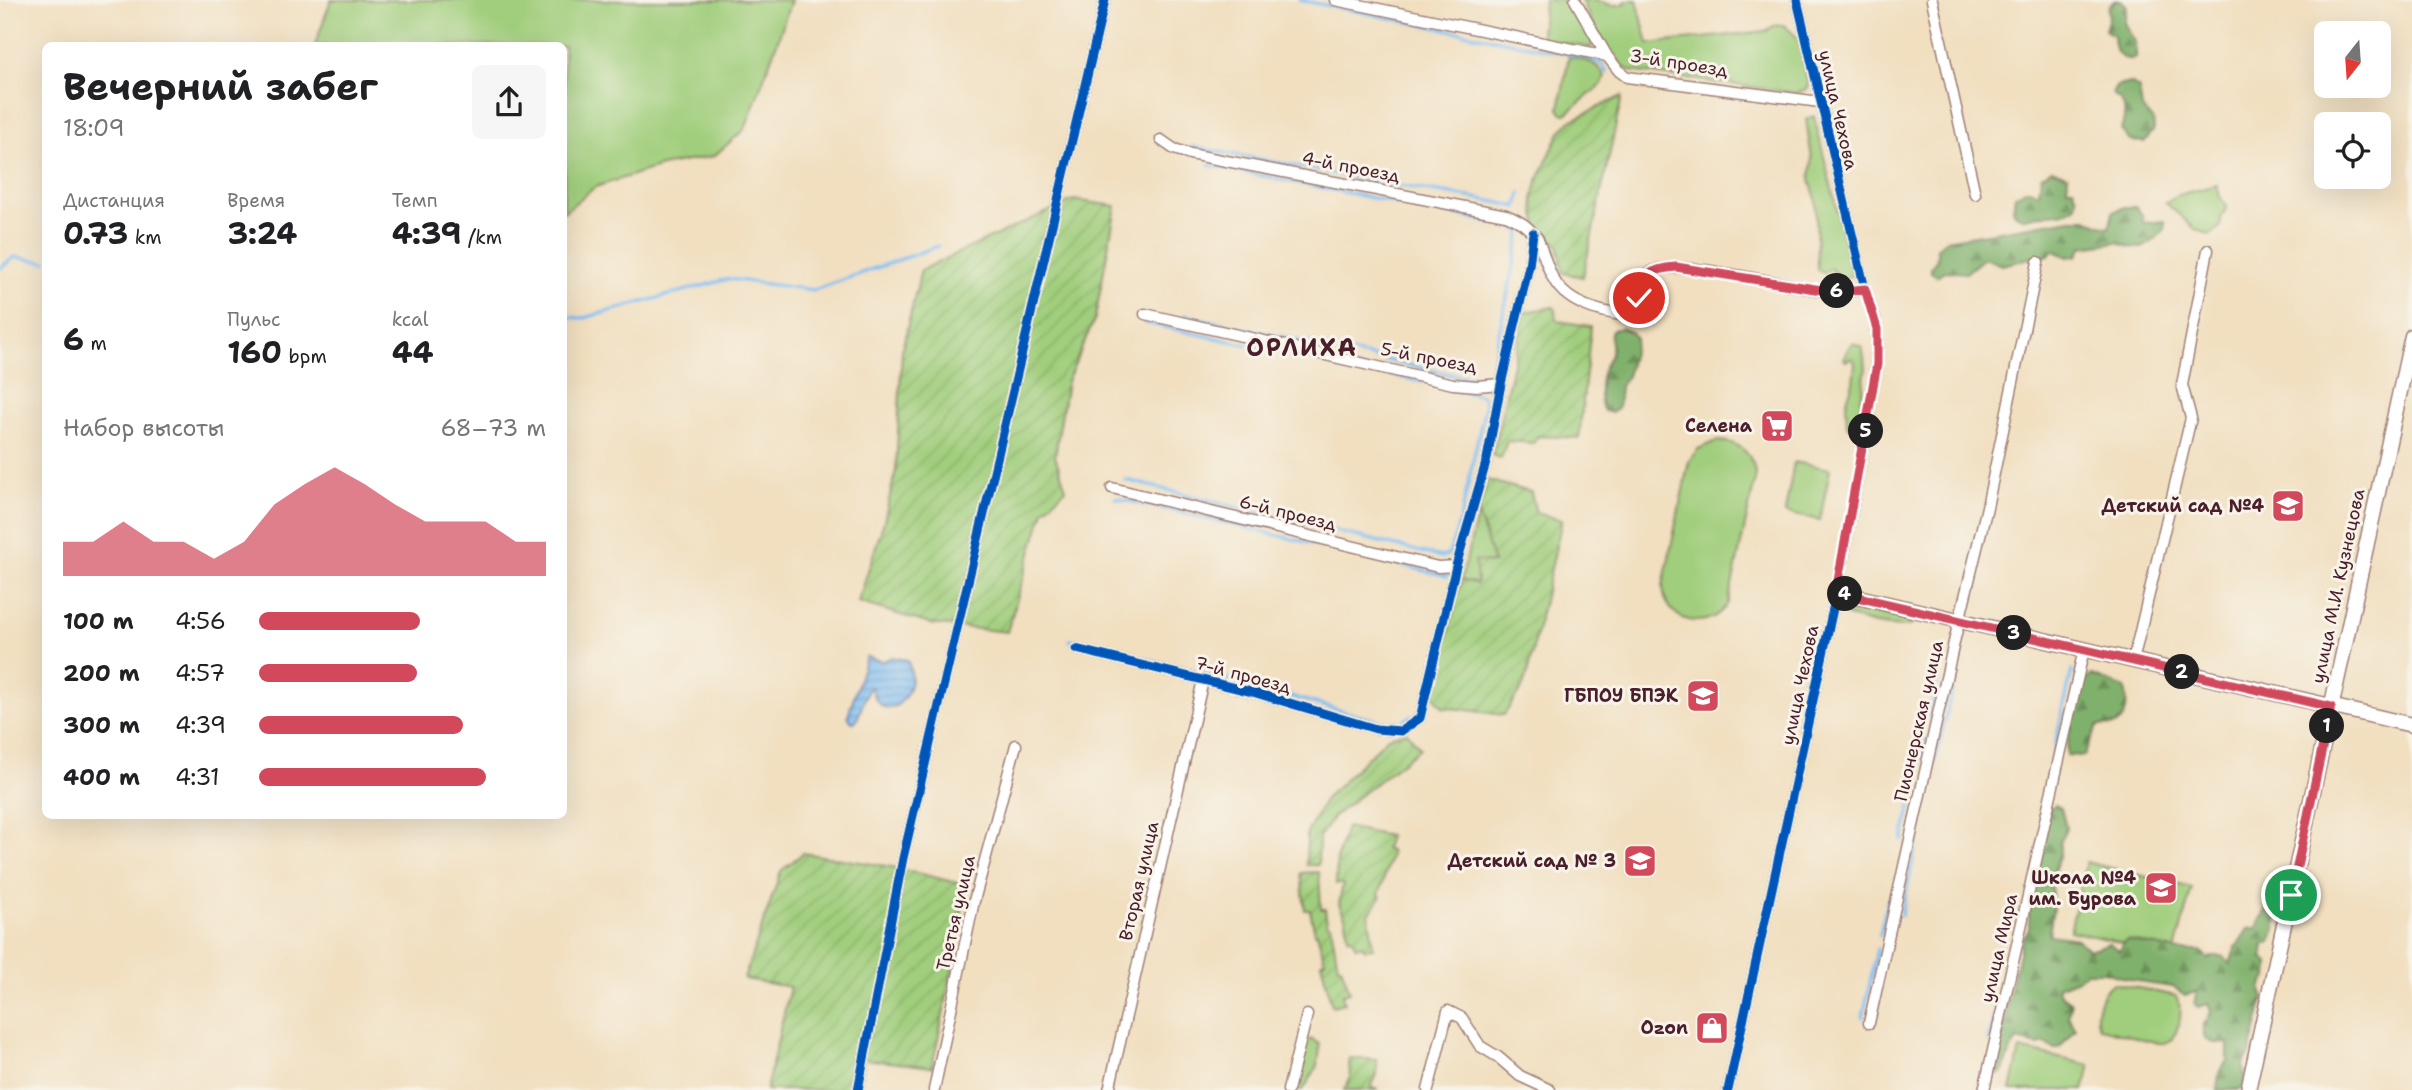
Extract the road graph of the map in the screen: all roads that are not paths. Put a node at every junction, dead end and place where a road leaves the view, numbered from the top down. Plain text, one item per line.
1 (1105, 0) edge
2 (1335, 0) edge
3 (1575, 0) edge
4 (1797, 0) edge
5 (1932, 0) edge
6 (1607, 56) junction
7 (1820, 102) junction
8 (1161, 139) dead end
9 (1975, 194) dead end
10 (1533, 233) junction
11 (2208, 250) dead end
12 (2038, 262) dead end
13 (1865, 289) junction
14 (1145, 314) dead end
15 (2412, 337) edge
16 (1501, 384) junction
17 (1112, 488) dead end
18 (1457, 566) junction
19 (1836, 592) junction
20 (1960, 620) junction
21 (1076, 649) dead end
22 (2084, 649) junction
23 (2133, 661) junction
24 (1203, 680) junction
25 (2331, 707) junction
26 (2412, 725) edge
27 (1016, 745) dead end
28 (1307, 1015) dead end
29 (1869, 1023) dead end
30 (858, 1090) edge
31 (934, 1090) edge
32 (1109, 1090) edge
33 (1288, 1090) edge
34 (1428, 1090) edge
35 (1550, 1090) edge
36 (1728, 1090) edge
37 (1984, 1090) edge
38 (2248, 1090) edge

1 - 30 street
2 - 6 street, 3-й проезд
3 - 6 street
4 - 7 street, улица Чехова
5 - 9 street
6 - 7 street, 3-й проезд
7 - 13 street, улица Чехова
8 - 10 street, 4-й проезд
10 - 13 street
10 - 16 street
11 - 23 street
12 - 20 street, Пионерская улица
13 - 19 street, улица Чехова
14 - 16 street, 5-й проезд
15 - 25 street, улица М.И. Кузнецова
16 - 18 street
17 - 18 street, 6-й проезд
18 - 24 street, 7-й проезд
19 - 20 street
19 - 36 street, улица Чехова
20 - 22 street
20 - 29 street, Пионерская улица
21 - 24 street, 7-й проезд
22 - 23 street
22 - 37 street, улица Мира
23 - 25 street
24 - 32 street, Вторая улица
25 - 26 street
25 - 38 street, улица М.И. Кузнецова
27 - 31 street, Третья улица
28 - 33 street
34 - 35 street

